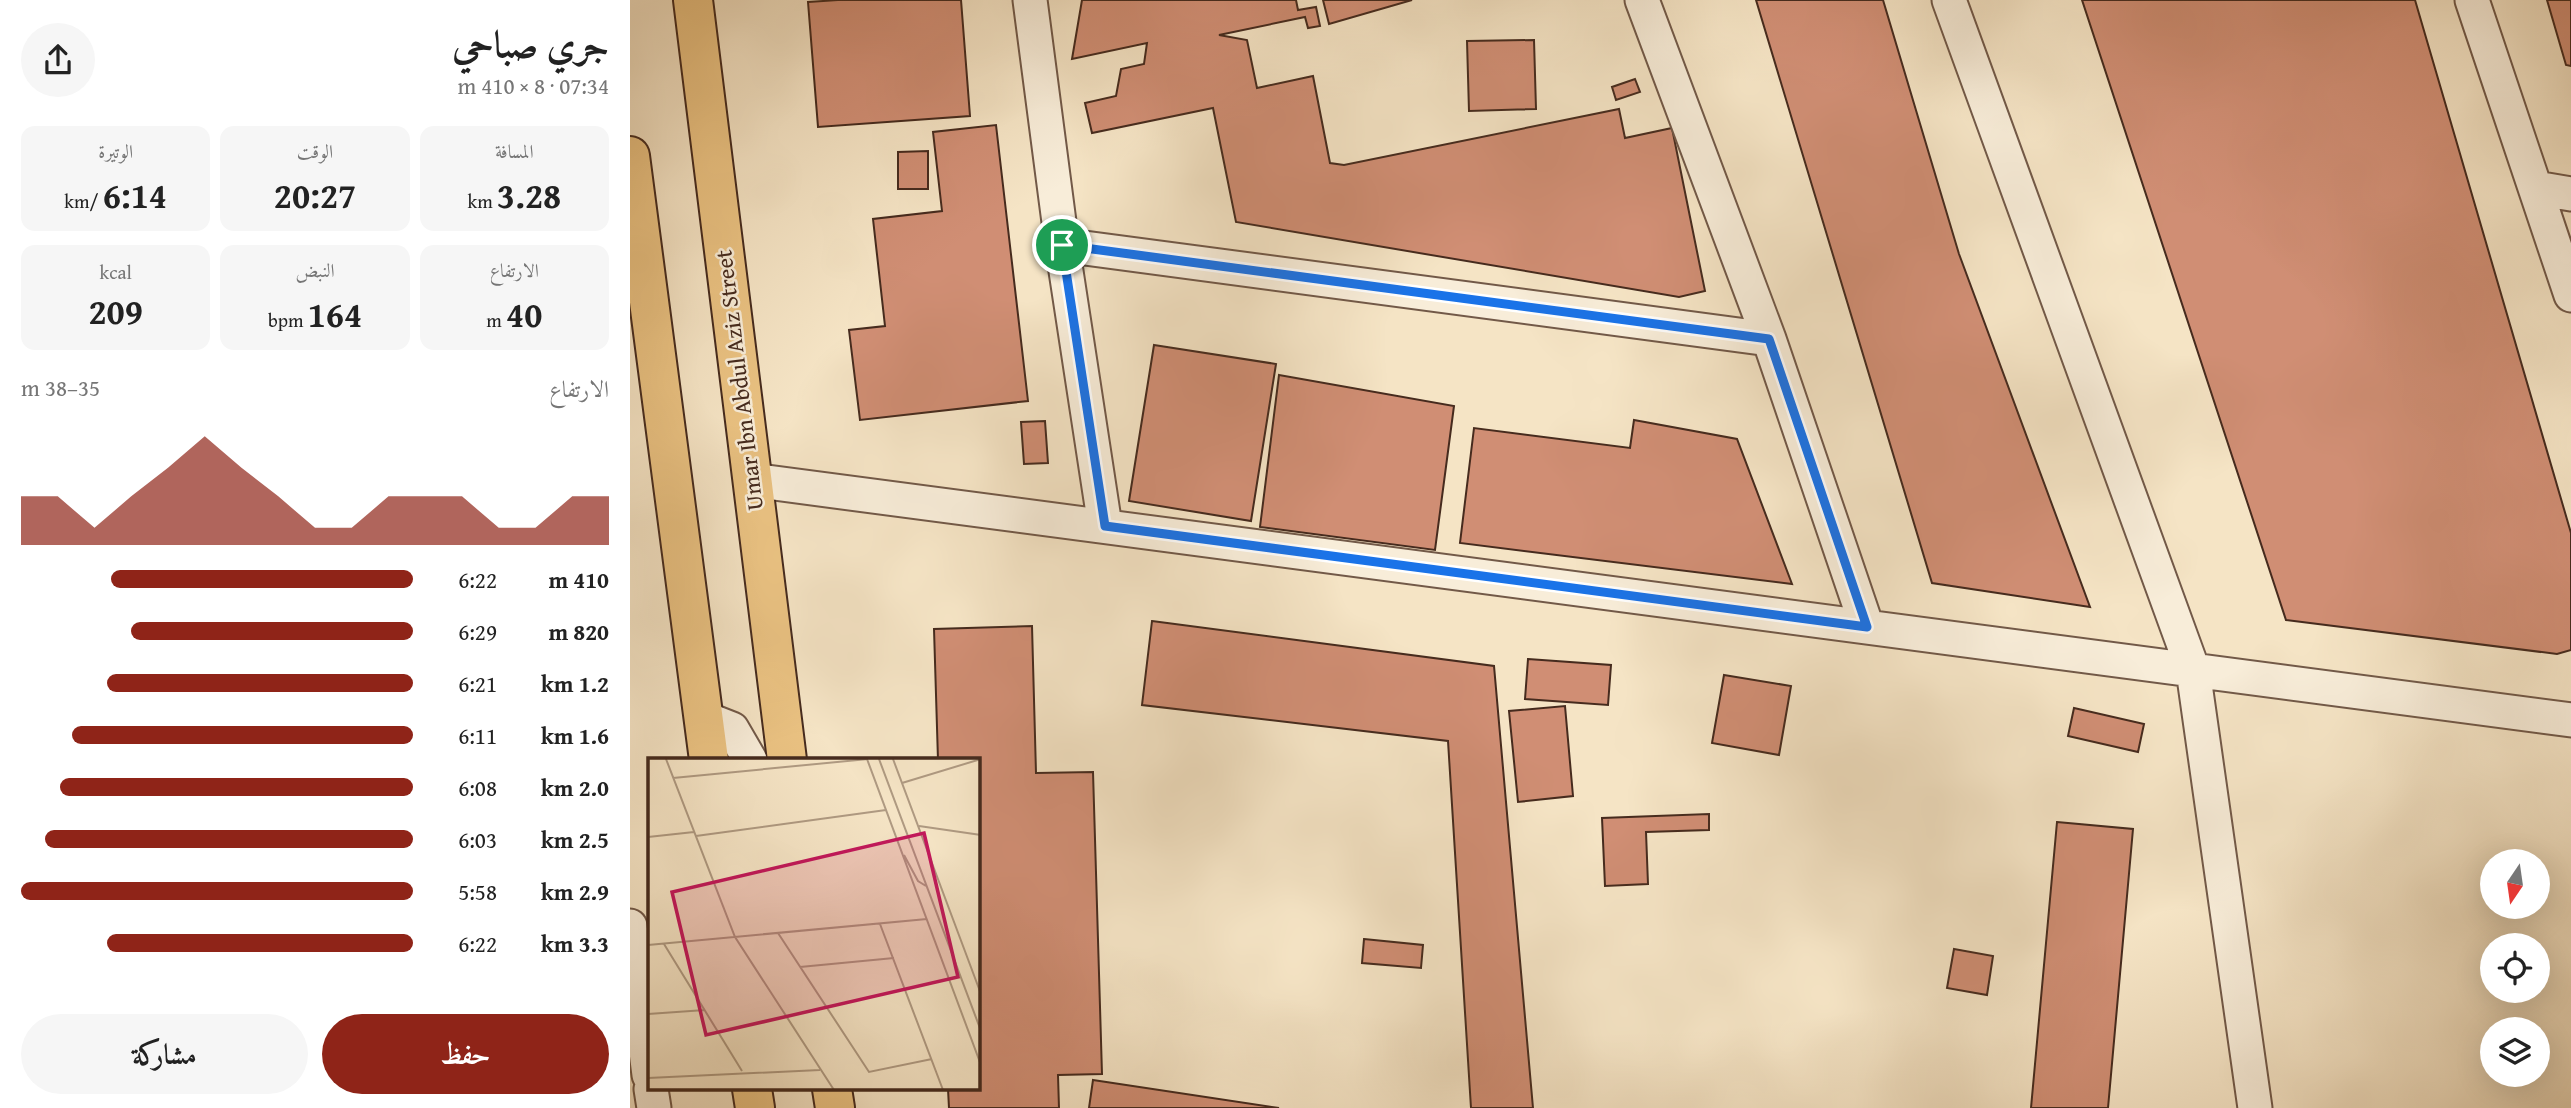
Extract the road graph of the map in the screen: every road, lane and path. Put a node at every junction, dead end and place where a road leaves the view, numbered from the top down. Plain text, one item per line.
1 (693, 0) edge
2 (1030, 0) edge
3 (1642, 0) edge
4 (1949, 0) edge
5 (2472, 0) edge
6 (630, 156) edge
7 (2535, 188) junction
8 (2571, 194) edge
9 (1062, 245) junction
10 (2571, 295) edge
11 (1769, 339) junction
12 (751, 480) junction
13 (1105, 526) junction
14 (1867, 627) junction
15 (2193, 670) junction
16 (704, 718) junction
17 (2571, 720) edge
18 (709, 758) edge
19 (749, 758) edge
20 (787, 758) edge
21 (630, 926) edge
22 (648, 1067) edge
23 (651, 1090) edge
24 (752, 1090) edge
25 (832, 1090) edge
26 (654, 1108) edge
27 (755, 1108) edge
28 (835, 1108) edge
29 (2255, 1108) edge

1 - 12 main road, Umar Ibn Abdul Aziz Street
2 - 9 street
3 - 11 street
4 - 15 street
5 - 7 street
6 - 16 main road
7 - 8 street
7 - 10 street
9 - 11 street
9 - 13 street
11 - 14 street
12 - 13 street
12 - 20 main road, Umar Ibn Abdul Aziz Street
13 - 14 street
14 - 15 street
15 - 17 street
15 - 29 street
16 - 18 main road
16 - 19 street
21 - 22 street
23 - 26 street
24 - 27 main road
25 - 28 main road

